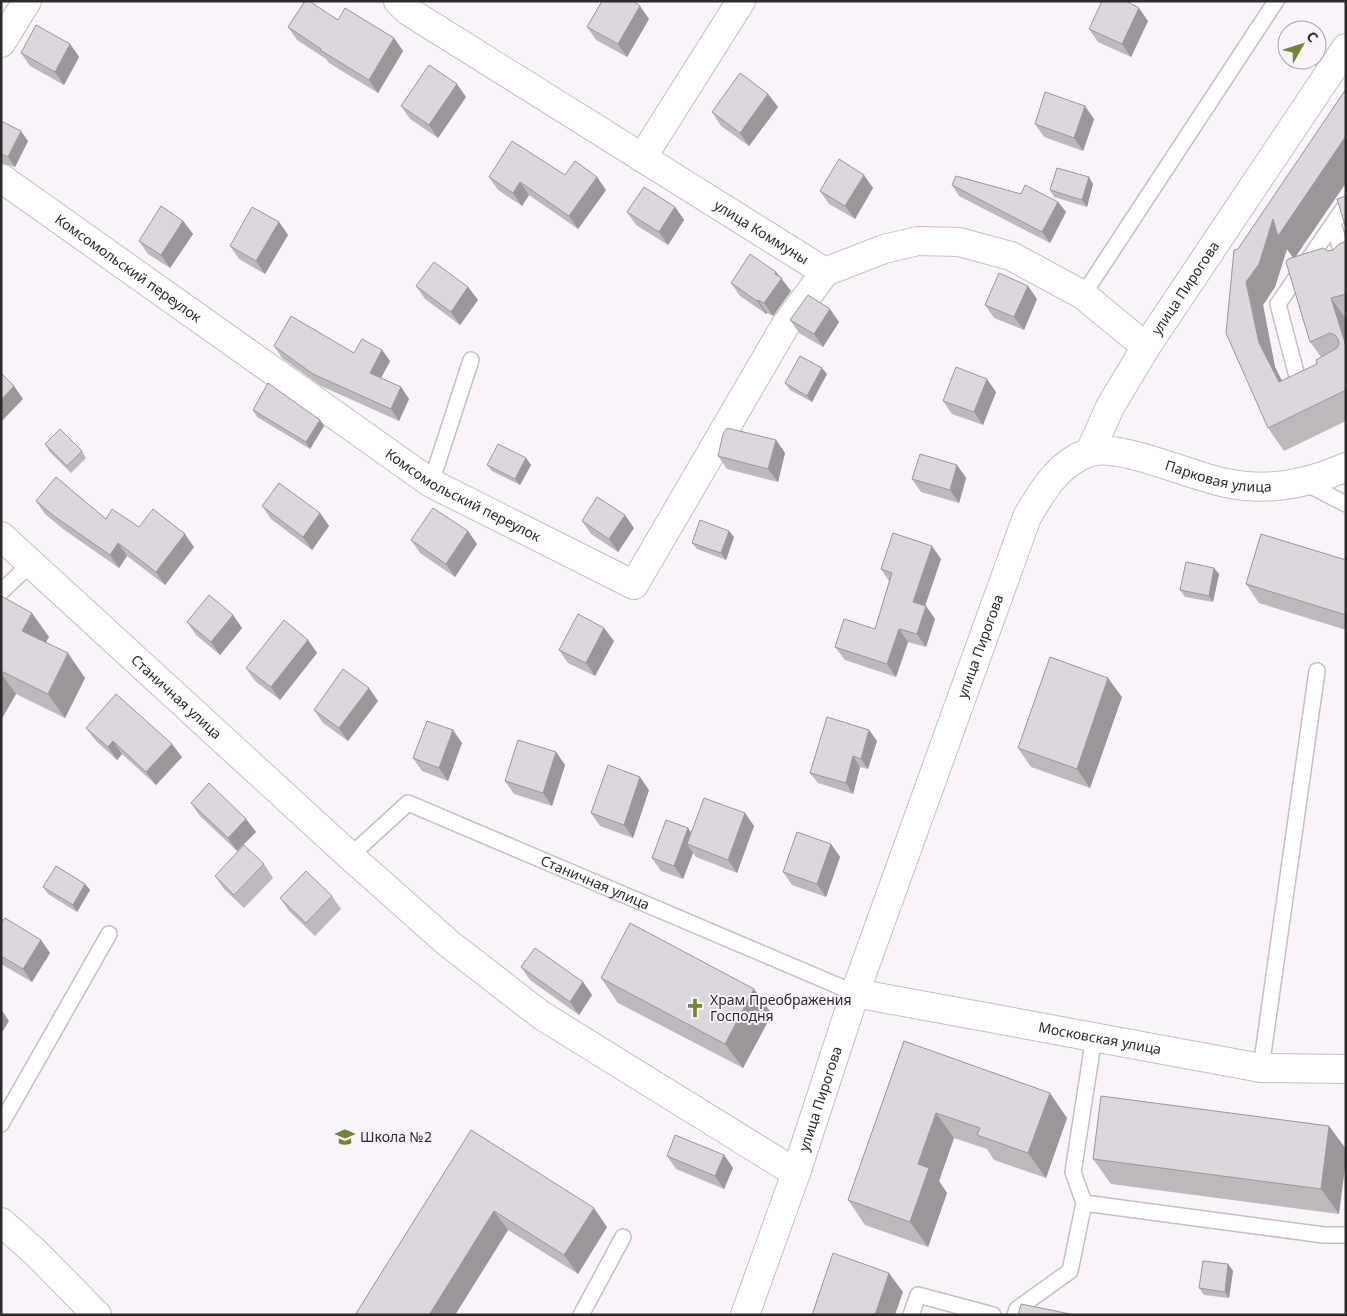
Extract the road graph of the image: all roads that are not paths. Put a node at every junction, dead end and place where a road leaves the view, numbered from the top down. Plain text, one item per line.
1 (27, 1) edge
2 (398, 1) edge
3 (741, 1) edge
4 (1276, 1) edge
5 (1, 43) edge
6 (1346, 48) edge
7 (642, 158) junction
8 (1, 178) edge
9 (1346, 205) edge
10 (1333, 224) junction
11 (1346, 265) edge
12 (825, 272) junction
13 (1083, 295) junction
14 (1146, 347) junction
15 (471, 360) dead end
16 (1316, 380) edge
17 (1090, 452) junction
18 (1346, 467) edge
19 (1303, 482) junction
20 (431, 483) junction
21 (1346, 504) edge
22 (1, 536) edge
23 (31, 563) junction
24 (1, 592) edge
25 (1317, 671) dead end
26 (350, 856) junction
27 (109, 934) dead end
28 (855, 993) junction
29 (1094, 1037) junction
30 (1261, 1068) junction
31 (1346, 1069) edge
32 (1, 1124) edge
33 (796, 1173) junction
34 (1084, 1203) junction
35 (1, 1222) edge
36 (1346, 1235) edge
37 (623, 1237) dead end
38 (97, 1315) edge
39 (581, 1315) edge
40 (745, 1315) edge
41 (911, 1315) edge
42 (993, 1315) edge
43 (1015, 1315) edge

1 - 5 street
2 - 7 street, улица Коммуны
3 - 7 street
4 - 13 lane
6 - 14 street, улица Пирогова
7 - 12 street, улица Коммуны
8 - 20 street, Комсомольский переулок
9 - 10 lane
10 - 11 lane
10 - 16 lane
12 - 13 street, улица Коммуны
12 - 20 street, Комсомольский переулок
13 - 14 street, улица Коммуны
14 - 17 street, улица Пирогова
15 - 20 lane
17 - 19 street, Парковая улица
17 - 28 street, улица Пирогова
18 - 19 street, Парковая улица
19 - 21 lane
22 - 23 street, Станичная улица
23 - 24 lane
23 - 26 street, Станичная улица
25 - 30 lane
26 - 28 lane, Станичная улица
26 - 33 street, Станичная улица
27 - 32 lane
28 - 29 street, Московская улица
28 - 33 street, улица Пирогова
29 - 30 street, Московская улица
29 - 34 lane
30 - 31 street, Московская улица
33 - 40 street, улица Пирогова
34 - 36 lane
34 - 43 lane
35 - 38 street
37 - 39 lane
41 - 42 lane

